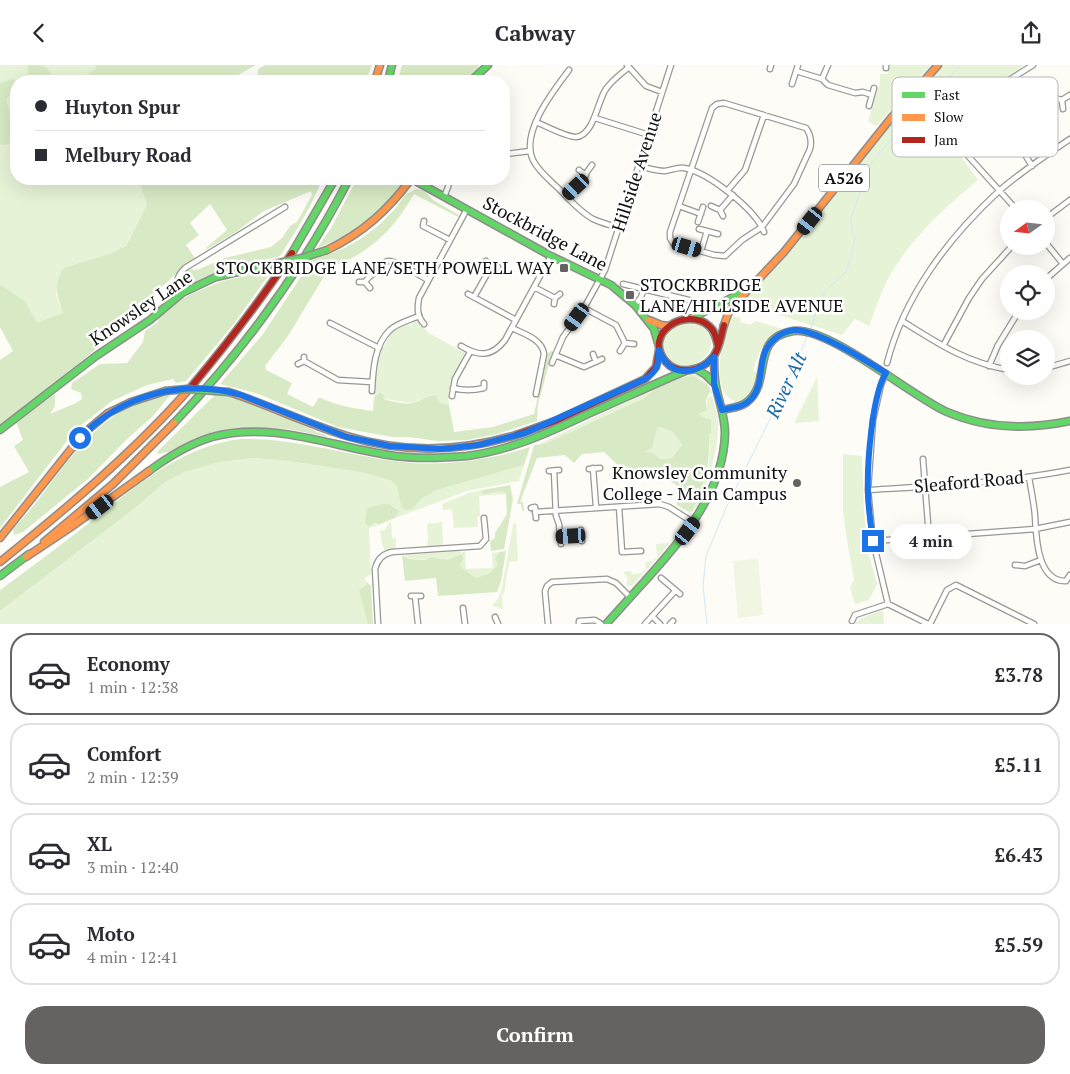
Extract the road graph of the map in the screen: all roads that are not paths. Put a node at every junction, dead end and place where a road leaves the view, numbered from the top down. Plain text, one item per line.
1 (488, 65) edge
2 (671, 65) edge
3 (798, 65) edge
4 (828, 65) edge
5 (938, 65) edge
6 (1033, 65) edge
7 (628, 66) edge
8 (569, 71) dead end
9 (796, 71) junction
10 (477, 75) edge
11 (927, 77) edge
12 (1015, 77) edge
13 (822, 79) junction
14 (792, 84) dead end
15 (874, 88) dead end
16 (662, 93) junction
17 (872, 95) junction
18 (1070, 95) edge
19 (1058, 99) edge
20 (1062, 100) junction
21 (869, 105) dead end
22 (1063, 109) dead end
23 (764, 115) junction
24 (892, 117) edge
25 (595, 118) junction
26 (536, 122) junction
27 (649, 135) junction
28 (1070, 139) edge
29 (1058, 148) edge
30 (530, 151) junction
31 (510, 154) edge
32 (969, 157) edge
33 (1026, 157) edge
34 (1045, 157) edge
35 (592, 165) dead end
36 (639, 166) junction
37 (1032, 166) junction
38 (691, 170) junction
39 (579, 171) dead end
40 (586, 175) junction
41 (332, 185) edge
42 (346, 185) edge
43 (407, 185) edge
44 (423, 185) edge
45 (448, 185) edge
46 (727, 191) junction
47 (1000, 191) junction
48 (732, 195) junction
49 (566, 196) junction
50 (444, 197) junction
51 (1008, 200) edge
52 (1070, 200) edge
53 (679, 206) junction
54 (711, 206) dead end
55 (286, 207) dead end
56 (703, 207) dead end
57 (467, 209) junction
58 (720, 210) junction
59 (1055, 211) edge
60 (701, 214) junction
61 (723, 216) dead end
62 (698, 221) dead end
63 (422, 225) dead end
64 (619, 228) junction
65 (699, 229) dead end
66 (763, 229) junction
67 (707, 231) junction
68 (718, 234) dead end
69 (450, 240) junction
70 (701, 251) junction
71 (1055, 254) edge
72 (1004, 255) edge
73 (551, 256) junction
74 (1070, 258) edge
75 (486, 261) dead end
76 (1063, 264) junction
77 (491, 267) junction
78 (498, 267) dead end
79 (1055, 271) edge
80 (600, 279) junction
81 (428, 280) junction
82 (623, 283) dead end
83 (534, 287) junction
84 (370, 288) dead end
85 (644, 289) junction
86 (748, 289) junction
87 (182, 293) junction
88 (468, 294) dead end
89 (560, 294) dead end
90 (474, 297) junction
91 (686, 300) junction
92 (705, 304) dead end
93 (635, 305) junction
94 (684, 307) dead end
95 (584, 308) junction
96 (419, 316) junction
97 (692, 318) junction
98 (516, 320) junction
99 (648, 320) junction
100 (1014, 320) edge
101 (902, 321) junction
102 (329, 322) dead end
103 (424, 324) dead end
104 (669, 326) junction
105 (512, 328) junction
106 (625, 343) junction
107 (634, 344) dead end
108 (461, 346) dead end
109 (718, 346) junction
110 (943, 346) junction
111 (659, 347) junction
112 (379, 348) junction
113 (620, 351) dead end
114 (470, 352) junction
115 (593, 354) dead end
116 (555, 355) junction
117 (714, 357) junction
118 (602, 359) dead end
119 (596, 361) junction
120 (1070, 361) edge
121 (552, 363) dead end
122 (887, 363) dead end
123 (298, 364) dead end
124 (577, 365) junction
125 (1055, 365) edge
126 (989, 366) junction
127 (1000, 368) edge
128 (696, 369) junction
129 (574, 371) dead end
130 (685, 371) junction
131 (886, 373) junction
132 (372, 382) junction
133 (531, 383) dead end
134 (714, 384) junction
135 (538, 385) junction
136 (485, 387) dead end
137 (453, 388) junction
138 (372, 391) dead end
139 (536, 394) dead end
140 (452, 396) dead end
141 (722, 410) junction
142 (1070, 421) edge
143 (0, 430) edge
144 (923, 459) dead end
145 (600, 468) dead end
146 (1070, 470) edge
147 (554, 471) dead end
148 (1029, 477) junction
149 (926, 486) junction
150 (868, 490) junction
151 (596, 507) junction
152 (619, 507) junction
153 (531, 508) dead end
154 (556, 510) junction
155 (535, 512) junction
156 (484, 518) dead end
157 (536, 518) dead end
158 (1070, 522) edge
159 (694, 523) junction
160 (1035, 529) junction
161 (582, 535) dead end
162 (560, 537) junction
163 (929, 537) junction
164 (0, 538) edge
165 (873, 541) junction
166 (561, 545) dead end
167 (26, 557) junction
168 (638, 559) dead end
169 (1041, 560) junction
170 (0, 562) edge
171 (1015, 565) dead end
172 (1070, 575) edge
173 (0, 576) edge
174 (661, 578) dead end
175 (675, 591) junction
176 (680, 594) dead end
177 (421, 596) dead end
178 (630, 597) junction
179 (888, 604) junction
180 (463, 608) dead end
181 (652, 616) junction
182 (495, 617) dead end
183 (504, 621) dead end
184 (852, 621) dead end
185 (498, 623) edge
186 (378, 624) edge
187 (418, 624) edge
188 (464, 624) edge
189 (548, 624) edge
190 (580, 624) edge
191 (600, 624) edge
192 (606, 624) edge
193 (645, 624) edge
194 (660, 624) edge
195 (929, 624) edge
196 (1034, 624) edge

1 - 10 main road
2 - 16 street, Hillside Avenue
3 - 9 street
4 - 13 street
5 - 11 main road, A526
6 - 12 street
7 - 16 street
7 - 25 street
8 - 26 street
9 - 13 street
9 - 14 street
13 - 17 street
15 - 17 street
16 - 27 street, Hillside Avenue
17 - 21 street
18 - 20 street
19 - 20 street
20 - 22 street
23 - 38 street
23 - 46 street
23 - 66 street
24 - 86 main road, A526
25 - 26 street
25 - 27 street
26 - 30 street
27 - 36 street, Hillside Avenue
28 - 29 street
30 - 31 street
30 - 49 street
32 - 47 street
33 - 37 street
34 - 37 street
35 - 40 street
36 - 38 street
36 - 64 street, Hillside Avenue
37 - 47 street
38 - 46 street
38 - 53 street
39 - 40 street
40 - 49 street
41 - 170 main road
42 - 167 main road
43 - 87 main road, Knowsley Lane, bridge
44 - 50 main road, Stockbridge Lane
45 - 50 street
46 - 48 street
47 - 51 street
47 - 101 street
48 - 58 street
48 - 66 street
49 - 64 street
50 - 57 main road, Stockbridge Lane
52 - 59 street
53 - 60 street
53 - 70 street
54 - 58 street
55 - 87 street
56 - 60 street
57 - 69 street
57 - 73 main road, Stockbridge Lane
58 - 61 street
60 - 62 street
63 - 69 street
64 - 80 street, Hillside Avenue
65 - 67 street
66 - 70 street
67 - 68 street
67 - 70 street
69 - 81 street
71 - 76 street
72 - 110 street
73 - 80 main road, Stockbridge Lane
73 - 83 street
74 - 76 street
75 - 77 street
76 - 79 street
77 - 78 street
77 - 90 street
80 - 93 main road, Stockbridge Lane
80 - 95 street, Hillside Avenue
81 - 84 street
81 - 96 street
82 - 85 street, Stockbridge Lane
83 - 89 street
83 - 98 street
85 - 91 street, Stockbridge Lane
85 - 93 street
86 - 97 main road, A526
86 - 109 main road, A526
87 - 143 main road, Knowsley Lane
88 - 90 street
90 - 98 street
91 - 92 street, Stockbridge Lane
91 - 94 street
93 - 99 main road, Stockbridge Lane
95 - 106 street
95 - 116 street, Hillside Avenue
96 - 103 street
96 - 112 street
97 - 104 main road, A526
97 - 109 main road
98 - 105 street
99 - 104 main road
99 - 111 main road, Stockbridge Lane
100 - 126 street
101 - 110 street
101 - 122 street
102 - 112 street
104 - 111 main road
105 - 114 street
105 - 135 street
106 - 107 street
106 - 113 street
108 - 114 street
109 - 117 main road, A526
110 - 126 street
111 - 130 main road
111 - 164 main road, bridge
112 - 132 street
114 - 137 street
115 - 119 street
116 - 121 street, Hillside Avenue
116 - 124 street
117 - 128 main road
117 - 134 main road
118 - 119 street
119 - 124 street
120 - 125 street
123 - 132 street
124 - 129 street
126 - 127 street
128 - 130 main road
128 - 134 main road
130 - 167 main road
131 - 141 main road
131 - 142 main road
131 - 150 street
132 - 138 street
133 - 135 street
134 - 141 main road
135 - 139 street
136 - 137 street
137 - 140 street
141 - 159 main road
144 - 149 street
145 - 151 street
146 - 148 street, Sleaford Road
147 - 154 street
148 - 149 street, Sleaford Road
148 - 160 street
149 - 150 street, Sleaford Road
149 - 163 street
150 - 165 street
151 - 152 street
151 - 154 street
152 - 159 street
152 - 168 street
153 - 155 street
154 - 155 street
154 - 162 street
155 - 157 street
156 - 186 street
158 - 160 street
159 - 178 main road
160 - 163 street
160 - 169 street
161 - 162 street
162 - 166 street
163 - 165 street
165 - 179 street
167 - 173 main road
169 - 171 street
169 - 172 street
174 - 175 street
175 - 176 street
175 - 181 street
177 - 187 street
178 - 189 street
178 - 192 main road
179 - 184 street
179 - 195 street
180 - 188 street
181 - 193 street
181 - 194 street
182 - 185 street
183 - 185 street
190 - 191 street
195 - 196 street

